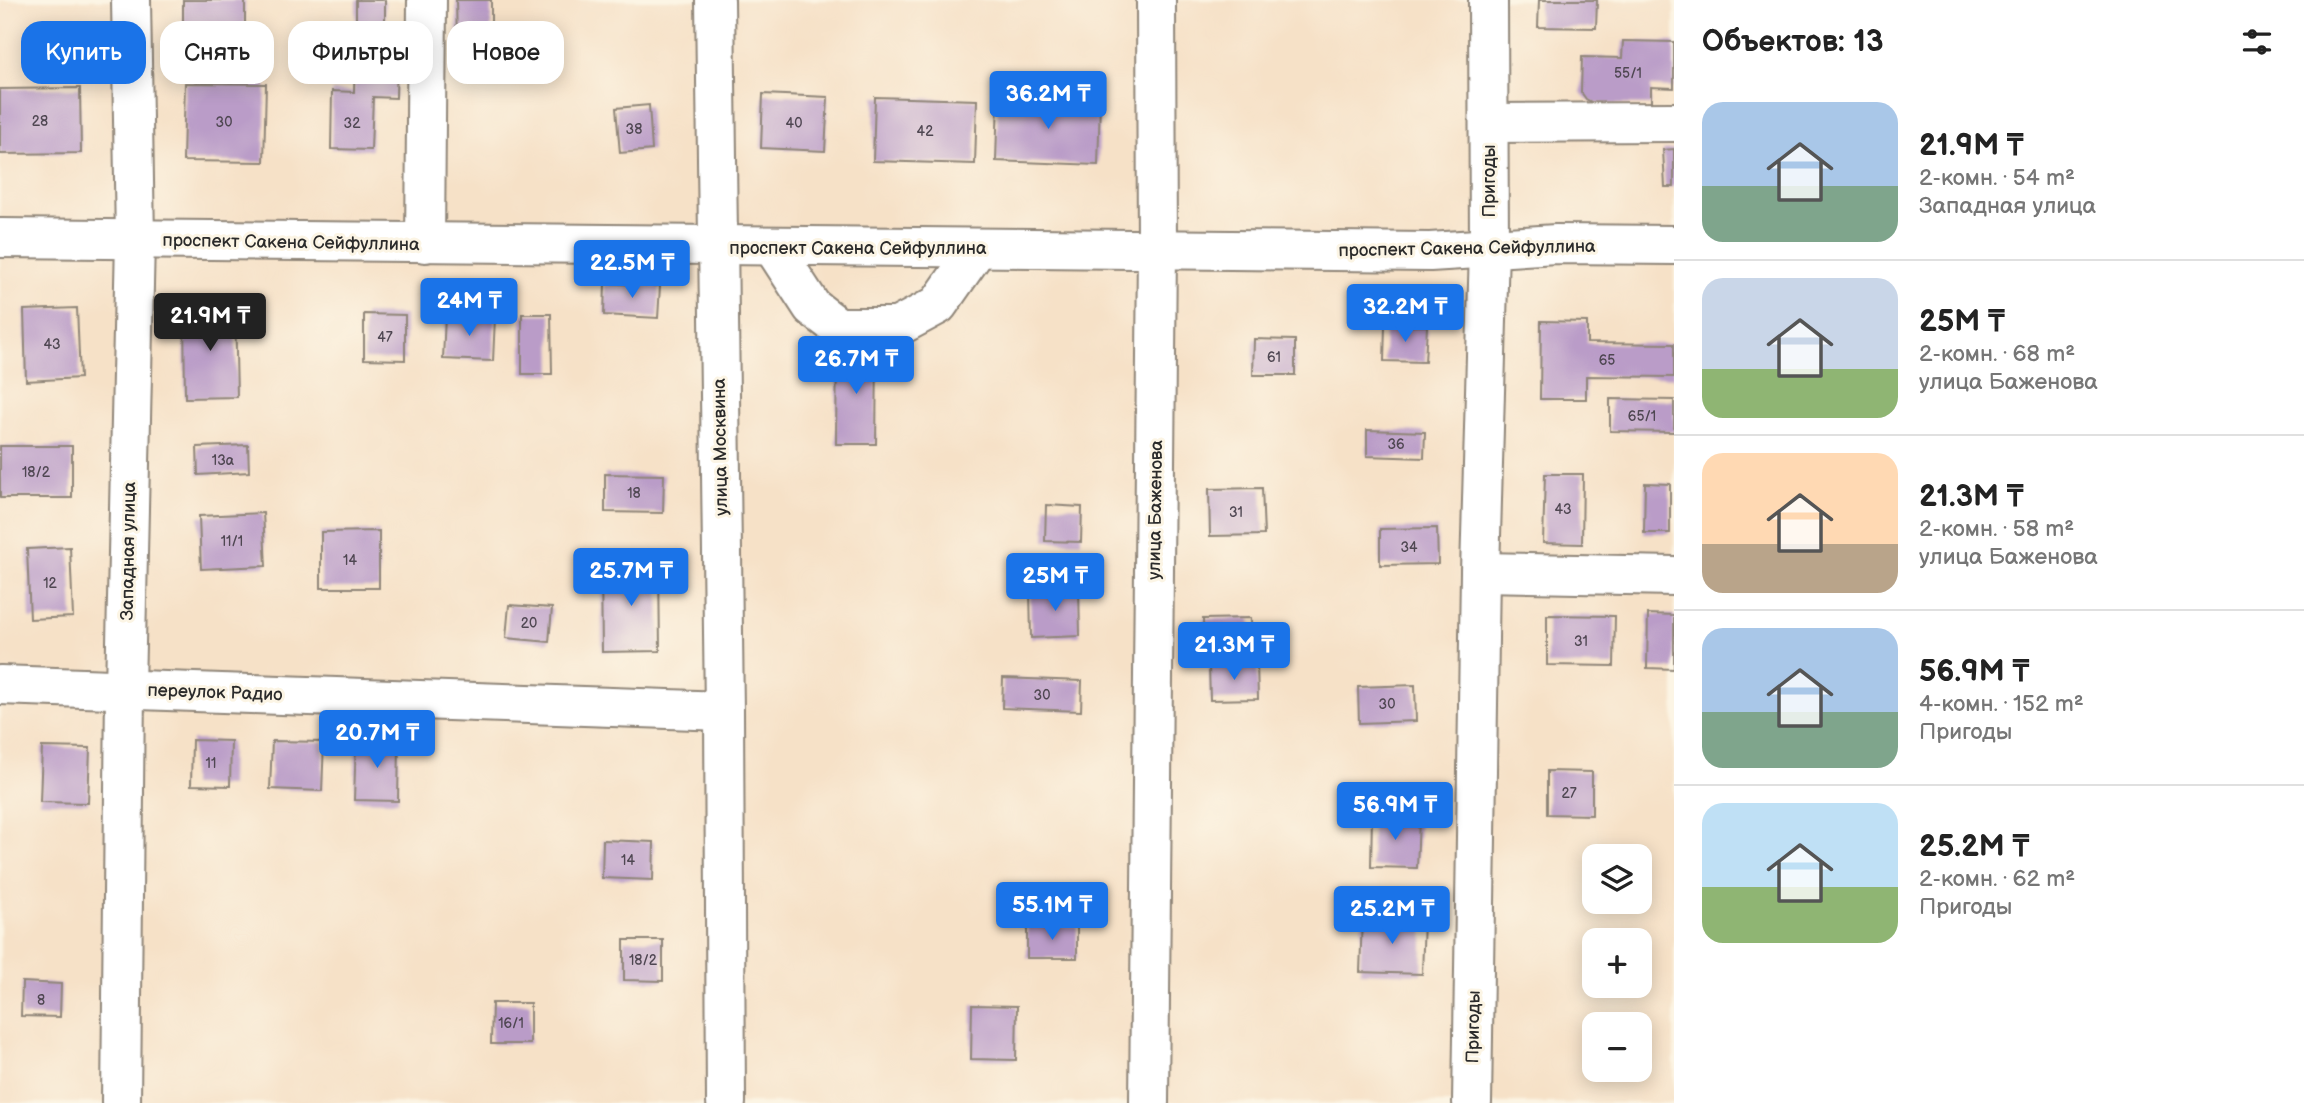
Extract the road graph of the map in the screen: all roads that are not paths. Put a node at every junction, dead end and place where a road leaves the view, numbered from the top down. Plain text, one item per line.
1 (131, 0) edge
2 (427, 0) edge
3 (715, 0) edge
4 (1156, 0) edge
5 (1488, 0) edge
6 (1489, 122) junction
7 (1674, 122) edge
8 (0, 239) edge
9 (135, 240) junction
10 (425, 243) junction
11 (1674, 245) edge
12 (717, 247) junction
13 (773, 247) junction
14 (1489, 248) junction
15 (977, 249) junction
16 (1157, 250) junction
17 (1480, 572) junction
18 (1674, 576) edge
19 (0, 685) edge
20 (125, 688) junction
21 (724, 711) junction
22 (121, 1103) edge
23 (726, 1103) edge
24 (1149, 1103) edge
25 (1472, 1103) edge

1 - 9 street, Западная улица
2 - 10 street
3 - 12 street, улица Москвина
4 - 16 street, улица Баженова
5 - 6 street, Пригоды
6 - 7 street
6 - 14 street, Пригоды
8 - 9 street, проспект Сакена Сейфуллина
9 - 10 street, проспект Сакена Сейфуллина
9 - 20 street, Западная улица
10 - 12 street, проспект Сакена Сейфуллина
11 - 14 street, проспект Сакена Сейфуллина
12 - 13 street, проспект Сакена Сейфуллина
12 - 21 street, улица Москвина
13 - 15 street, проспект Сакена Сейфуллина
13 - 15 street
14 - 16 street, проспект Сакена Сейфуллина
14 - 17 street, Пригоды
15 - 16 street, проспект Сакена Сейфуллина
16 - 24 street, улица Баженова
17 - 18 street
17 - 25 street, Пригоды
19 - 20 street, переулок Радио
20 - 21 street, переулок Радио
20 - 22 street, Западная улица
21 - 23 street, улица Москвина

